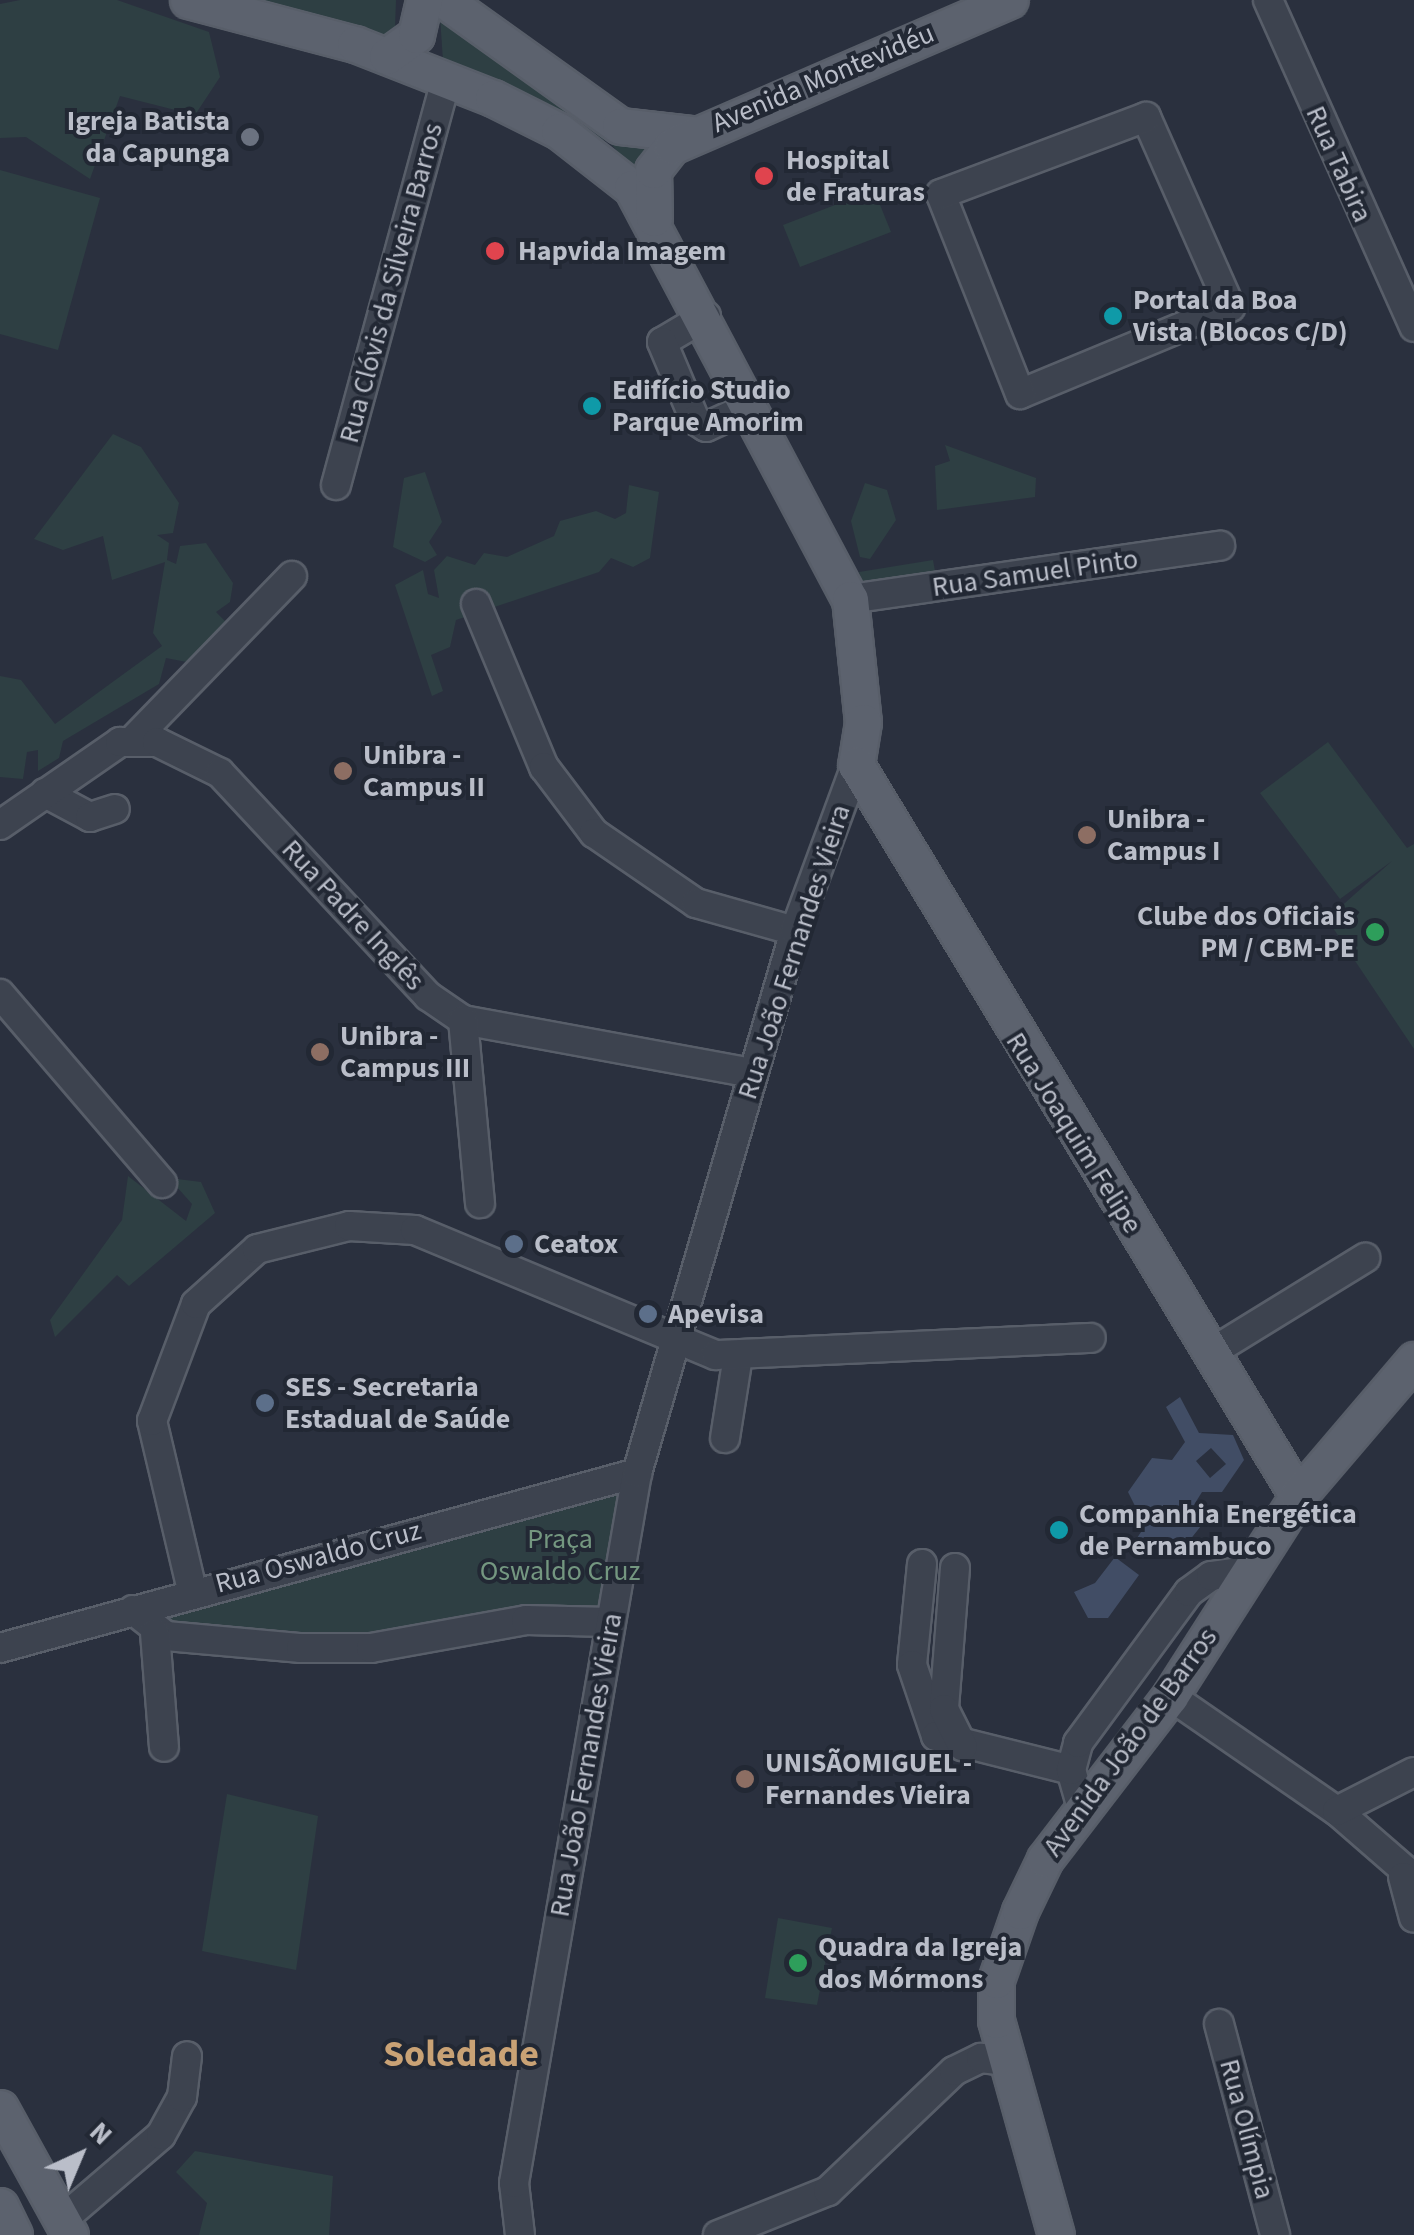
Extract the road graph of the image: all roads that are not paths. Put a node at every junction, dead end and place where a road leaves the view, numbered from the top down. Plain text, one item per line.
1 (188, 0) edge
2 (424, 0) edge
3 (444, 0) edge
4 (1010, 0) edge
5 (1268, 0) edge
6 (387, 56) junction
7 (446, 81) junction
8 (691, 134) junction
9 (654, 218) junction
10 (1230, 307) joint
11 (706, 316) junction
12 (1414, 327) edge
13 (752, 406) junction
14 (336, 485) dead end
15 (1220, 546) dead end
16 (292, 576) dead end
17 (850, 599) junction
18 (476, 604) dead end
19 (134, 739) junction
20 (856, 766) junction
21 (45, 793) junction
22 (115, 808) dead end
23 (0, 825) edge
24 (795, 931) junction
25 (0, 994) edge
26 (462, 1020) junction
27 (753, 1073) junction
28 (162, 1183) dead end
29 (480, 1204) dead end
30 (1366, 1258) dead end
31 (1091, 1338) dead end
32 (676, 1343) junction
33 (1212, 1352) junction
34 (738, 1356) junction
35 (1414, 1360) edge
36 (725, 1438) dead end
37 (638, 1473) junction
38 (1298, 1496) junction
39 (922, 1564) dead end
40 (955, 1568) dead end
41 (1248, 1571) junction
42 (192, 1590) junction
43 (133, 1610) junction
44 (610, 1622) junction
45 (155, 1632) junction
46 (0, 1648) edge
47 (1170, 1696) junction
48 (164, 1747) dead end
49 (963, 1747) junction
50 (1070, 1770) junction
51 (1414, 1772) edge
52 (1082, 1808) junction
53 (1338, 1811) junction
54 (1409, 1878) edge
55 (1414, 1918) edge
56 (1219, 2024) dead end
57 (188, 2056) dead end
58 (1004, 2060) junction
59 (0, 2108) edge
60 (0, 2206) edge
61 (66, 2228) edge
62 (14, 2235) edge
63 (520, 2235) edge
64 (718, 2235) edge
65 (1056, 2235) edge
66 (1275, 2235) edge

1 - 6 main road, Rua João Fernandes Vieira
2 - 6 main road
3 - 8 main road, Avenida Montevidéu
4 - 8 main road, Avenida Montevidéu
5 - 12 street, Rua Tabira
6 - 7 main road, Rua João Fernandes Vieira
7 - 9 main road, Rua João Fernandes Vieira
7 - 14 street, Rua Clóvis da Silveira Barros
8 - 9 main road, Avenida Montevidéu
9 - 11 main road, Rua João Fernandes Vieira
10 - 10 street
11 - 13 main road, Rua João Fernandes Vieira
11 - 13 street
13 - 17 main road, Rua João Fernandes Vieira
15 - 17 street, Rua Samuel Pinto
16 - 19 street
17 - 20 main road, Rua João Fernandes Vieira
18 - 24 street
19 - 21 street
19 - 26 street, Rua Padre Inglês
20 - 24 street, Rua João Fernandes Vieira
20 - 33 main road, Rua Joaquim Felipe
21 - 22 street
21 - 23 street
24 - 27 street, Rua João Fernandes Vieira
25 - 28 street
26 - 27 street, Rua Padre Inglês
26 - 29 street
27 - 32 street, Rua João Fernandes Vieira
30 - 33 street
31 - 34 street
32 - 34 street
32 - 37 street, Rua João Fernandes Vieira
32 - 42 street
33 - 38 main road, Rua Joaquim Felipe
34 - 36 street
35 - 38 main road, Avenida João de Barros
37 - 42 street, Rua Oswaldo Cruz
37 - 44 street, Rua João Fernandes Vieira
38 - 41 main road, Avenida João de Barros
39 - 49 street
40 - 49 street
41 - 47 main road, Avenida João de Barros
41 - 50 street
42 - 43 street, Rua Oswaldo Cruz
43 - 45 street
43 - 46 street, Rua Oswaldo Cruz
44 - 45 street
44 - 63 street, Rua João Fernandes Vieira
45 - 48 street
47 - 52 main road, Avenida João de Barros
47 - 53 street
49 - 50 street
50 - 52 street
51 - 53 street
52 - 58 main road, Avenida João de Barros
53 - 54 street
54 - 55 street
56 - 66 street, Rua Olímpia
57 - 61 street
58 - 64 street
58 - 65 main road, Avenida João de Barros
59 - 61 main road
60 - 62 main road

